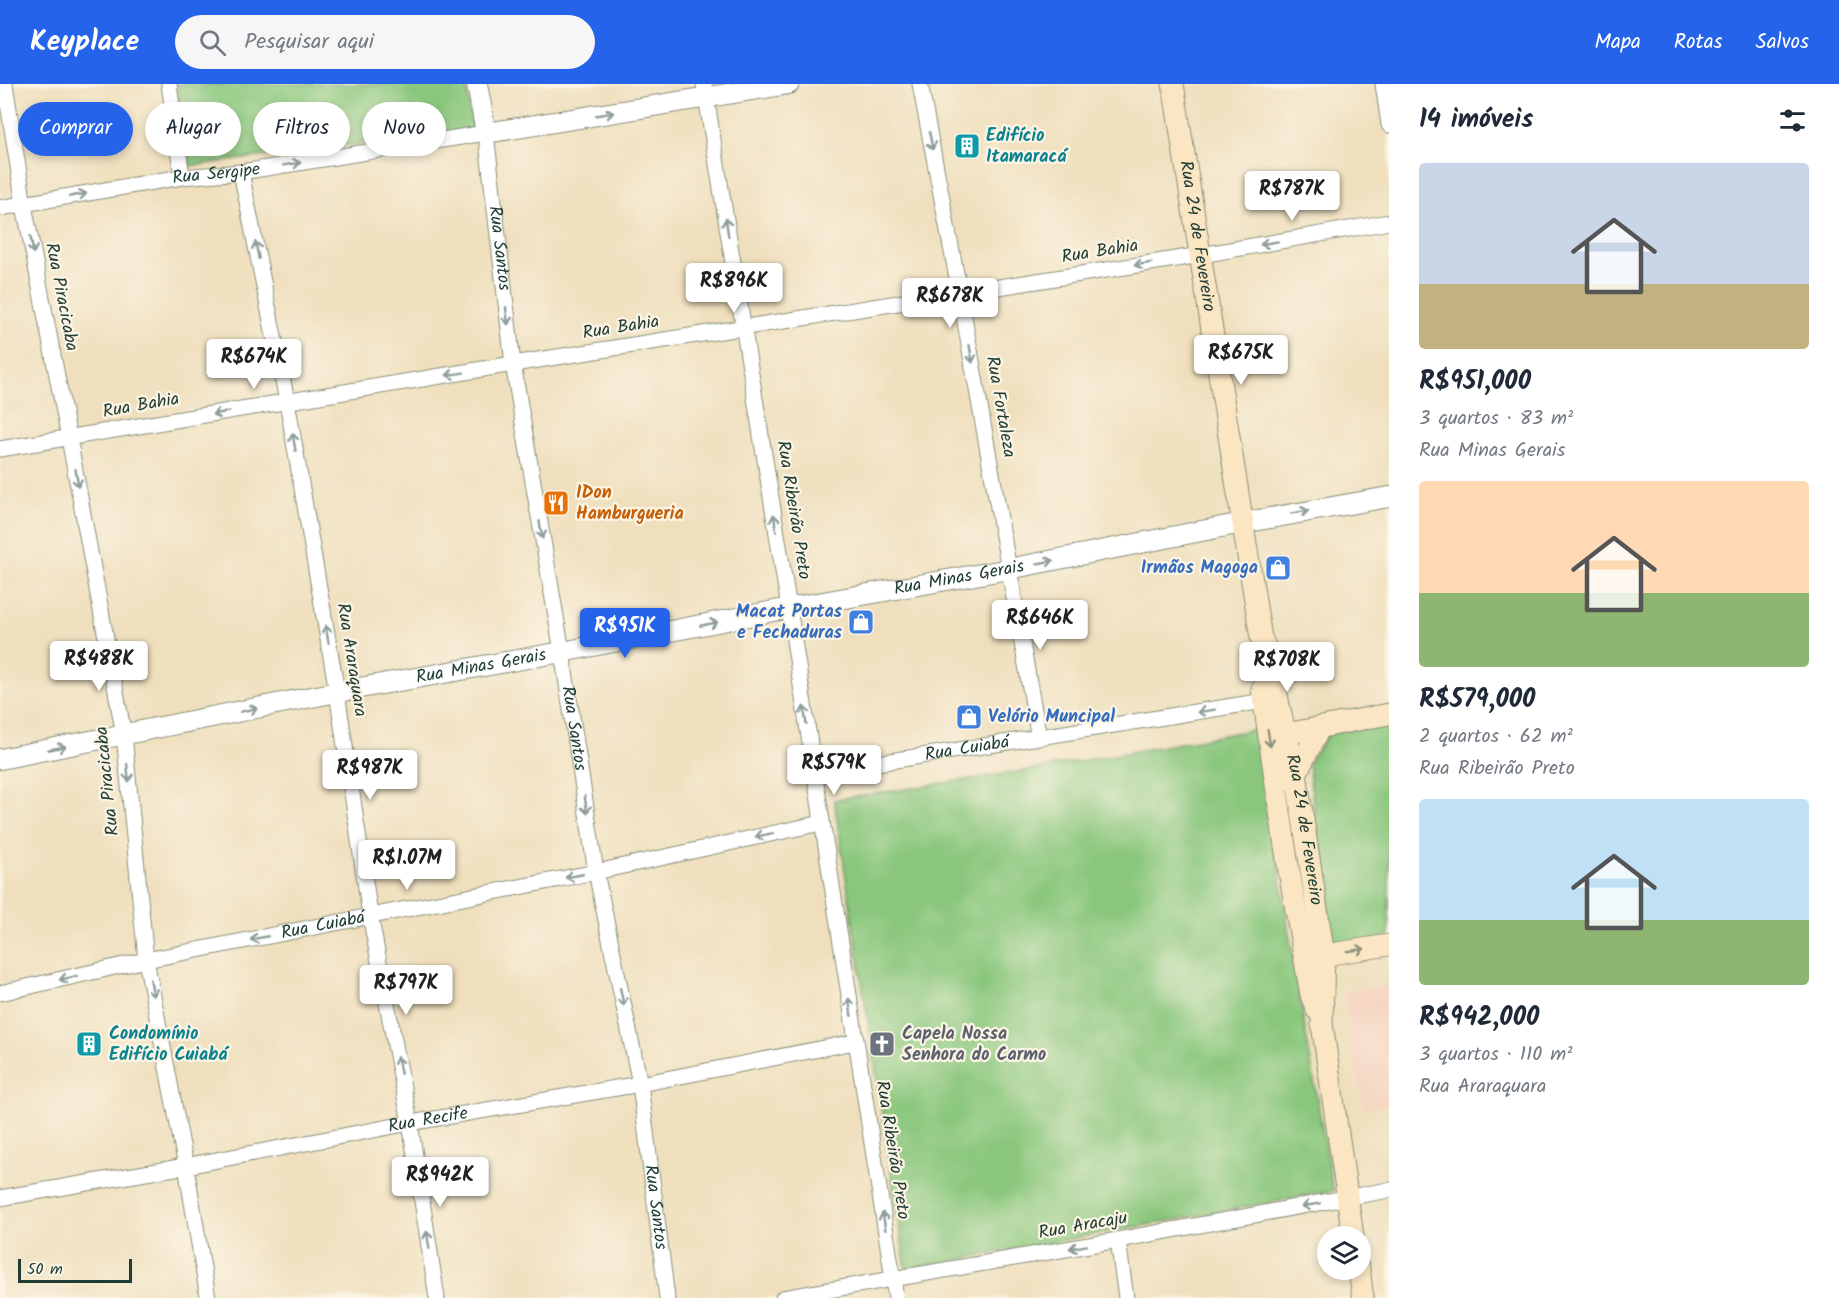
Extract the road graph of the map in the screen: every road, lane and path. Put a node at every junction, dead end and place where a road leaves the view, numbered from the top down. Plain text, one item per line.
1 (4, 84) edge
2 (169, 84) edge
3 (477, 84) edge
4 (789, 84) edge
5 (920, 84) edge
6 (1173, 84) edge
7 (1383, 84) edge
8 (705, 91) edge
9 (1389, 126) edge
10 (486, 133) junction
11 (241, 172) junction
12 (182, 177) junction
13 (24, 205) junction
14 (0, 208) edge
15 (1389, 222) edge
16 (1201, 255) junction
17 (960, 294) junction
18 (744, 329) junction
19 (513, 364) junction
20 (287, 401) junction
21 (69, 438) junction
22 (0, 449) edge
23 (1389, 497) edge
24 (1242, 523) junction
25 (1010, 569) junction
26 (789, 608) junction
27 (1261, 638) junction
28 (562, 652) junction
29 (337, 692) junction
30 (1264, 701) junction
31 (1389, 714) edge
32 (1284, 727) junction
33 (1320, 727) junction
34 (124, 735) junction
35 (1039, 738) junction
36 (0, 759) edge
37 (815, 773) junction
38 (1296, 774) junction
39 (1280, 804) junction
40 (821, 823) junction
41 (1287, 860) junction
42 (596, 872) junction
43 (370, 915) junction
44 (1389, 945) edge
45 (1324, 955) junction
46 (146, 960) junction
47 (0, 993) edge
48 (1322, 1024) junction
49 (855, 1041) junction
50 (640, 1084) junction
51 (410, 1123) junction
52 (186, 1166) junction
53 (1389, 1190) edge
54 (0, 1198) edge
55 (1347, 1198) junction
56 (1351, 1226) edge
57 (1118, 1240) junction
58 (893, 1278) junction
59 (1361, 1280) edge
60 (208, 1298) edge
61 (437, 1298) edge
62 (668, 1298) edge
63 (783, 1298) edge
64 (896, 1298) edge
65 (1126, 1298) edge
66 (1364, 1298) edge

1 - 13 street, Rua Piracicaba
2 - 12 street
3 - 10 street, Rua Santos
4 - 8 street, Rua Sergipe
5 -> 17 street, Rua Fortaleza
6 - 16 main road, Rua 24 de Fevereiro
7 - 9 street
10 -> 8 street, Rua Sergipe
18 -> 8 street, Rua Ribeirão Preto
11 -> 10 street, Rua Sergipe
10 -> 19 street, Rua Santos
11 - 12 street, Rua Sergipe
20 -> 11 street, Rua Araraquara
13 -> 12 street, Rua Sergipe
13 - 14 street, Rua Sergipe
13 -> 21 street, Rua Piracicaba
15 -> 16 street, Rua Bahia
16 -> 17 street, Rua Bahia
16 - 24 main road, Rua 24 de Fevereiro
17 - 18 street, Rua Bahia
17 -> 25 street, Rua Fortaleza
18 - 19 street, Rua Bahia
26 -> 18 street, Rua Ribeirão Preto
19 -> 20 street, Rua Bahia
19 -> 28 street, Rua Santos
20 -> 21 street, Rua Bahia
29 -> 20 street, Rua Araraquara
21 - 22 street, Rua Bahia
21 -> 34 street, Rua Piracicaba
24 -> 23 street, Rua Minas Gerais
25 -> 24 street, Rua Minas Gerais
24 - 27 main road, Rua 24 de Fevereiro
25 - 26 street, Rua Minas Gerais
25 - 35 street, Rua Fortaleza
28 -> 26 street, Rua Minas Gerais
37 -> 26 street, Rua Ribeirão Preto
27 - 30 main road, Rua 24 de Fevereiro
27 - 32 main road, Rua 24 de Fevereiro
28 - 29 street, Rua Minas Gerais
28 -> 42 street, Rua Santos
34 -> 29 street, Rua Minas Gerais
29 - 43 street, Rua Araraquara
30 - 32 main road
30 -> 35 street, Rua Cuiabá
30 -> 39 main road, Rua 24 de Fevereiro
31 - 33 main road
32 - 33 main road
32 - 38 main road, Rua 24 de Fevereiro
33 - 38 main road
36 -> 34 street, Rua Minas Gerais
34 -> 46 street, Rua Piracicaba
35 - 37 street, Rua Cuiabá
37 - 40 street, Rua Ribeirão Preto
38 - 39 main road
38 - 45 main road, Rua 24 de Fevereiro
39 - 41 main road, Rua 24 de Fevereiro
40 -> 42 street, Rua Cuiabá
49 -> 40 street, Rua Ribeirão Preto
41 - 45 main road
41 - 48 main road, Rua 24 de Fevereiro
42 -> 43 street, Rua Cuiabá
42 -> 50 street, Rua Santos
43 -> 46 street, Rua Cuiabá
51 -> 43 street, Rua Araraquara
45 -> 44 main road
45 - 48 main road, Rua 24 de Fevereiro
46 -> 47 street, Rua Cuiabá
46 -> 52 street, Rua Piracicaba
48 - 55 main road, Rua 24 de Fevereiro
49 - 50 street, Rua Recife
58 -> 49 street, Rua Ribeirão Preto
50 - 51 street, Rua Recife
50 - 62 street, Rua Santos
51 - 52 street, Rua Recife
61 -> 51 street, Rua Araraquara
52 - 54 street, Rua Recife
52 - 60 street, Rua Piracicaba
53 - 55 street, Rua Aracaju
55 - 56 main road, Rua 24 de Fevereiro
55 -> 57 street, Rua Aracaju
57 -> 58 street, Rua Aracaju
57 - 65 street
58 - 63 street, Rua Aracaju
58 - 64 street, Rua Ribeirão Preto
59 - 66 main road

